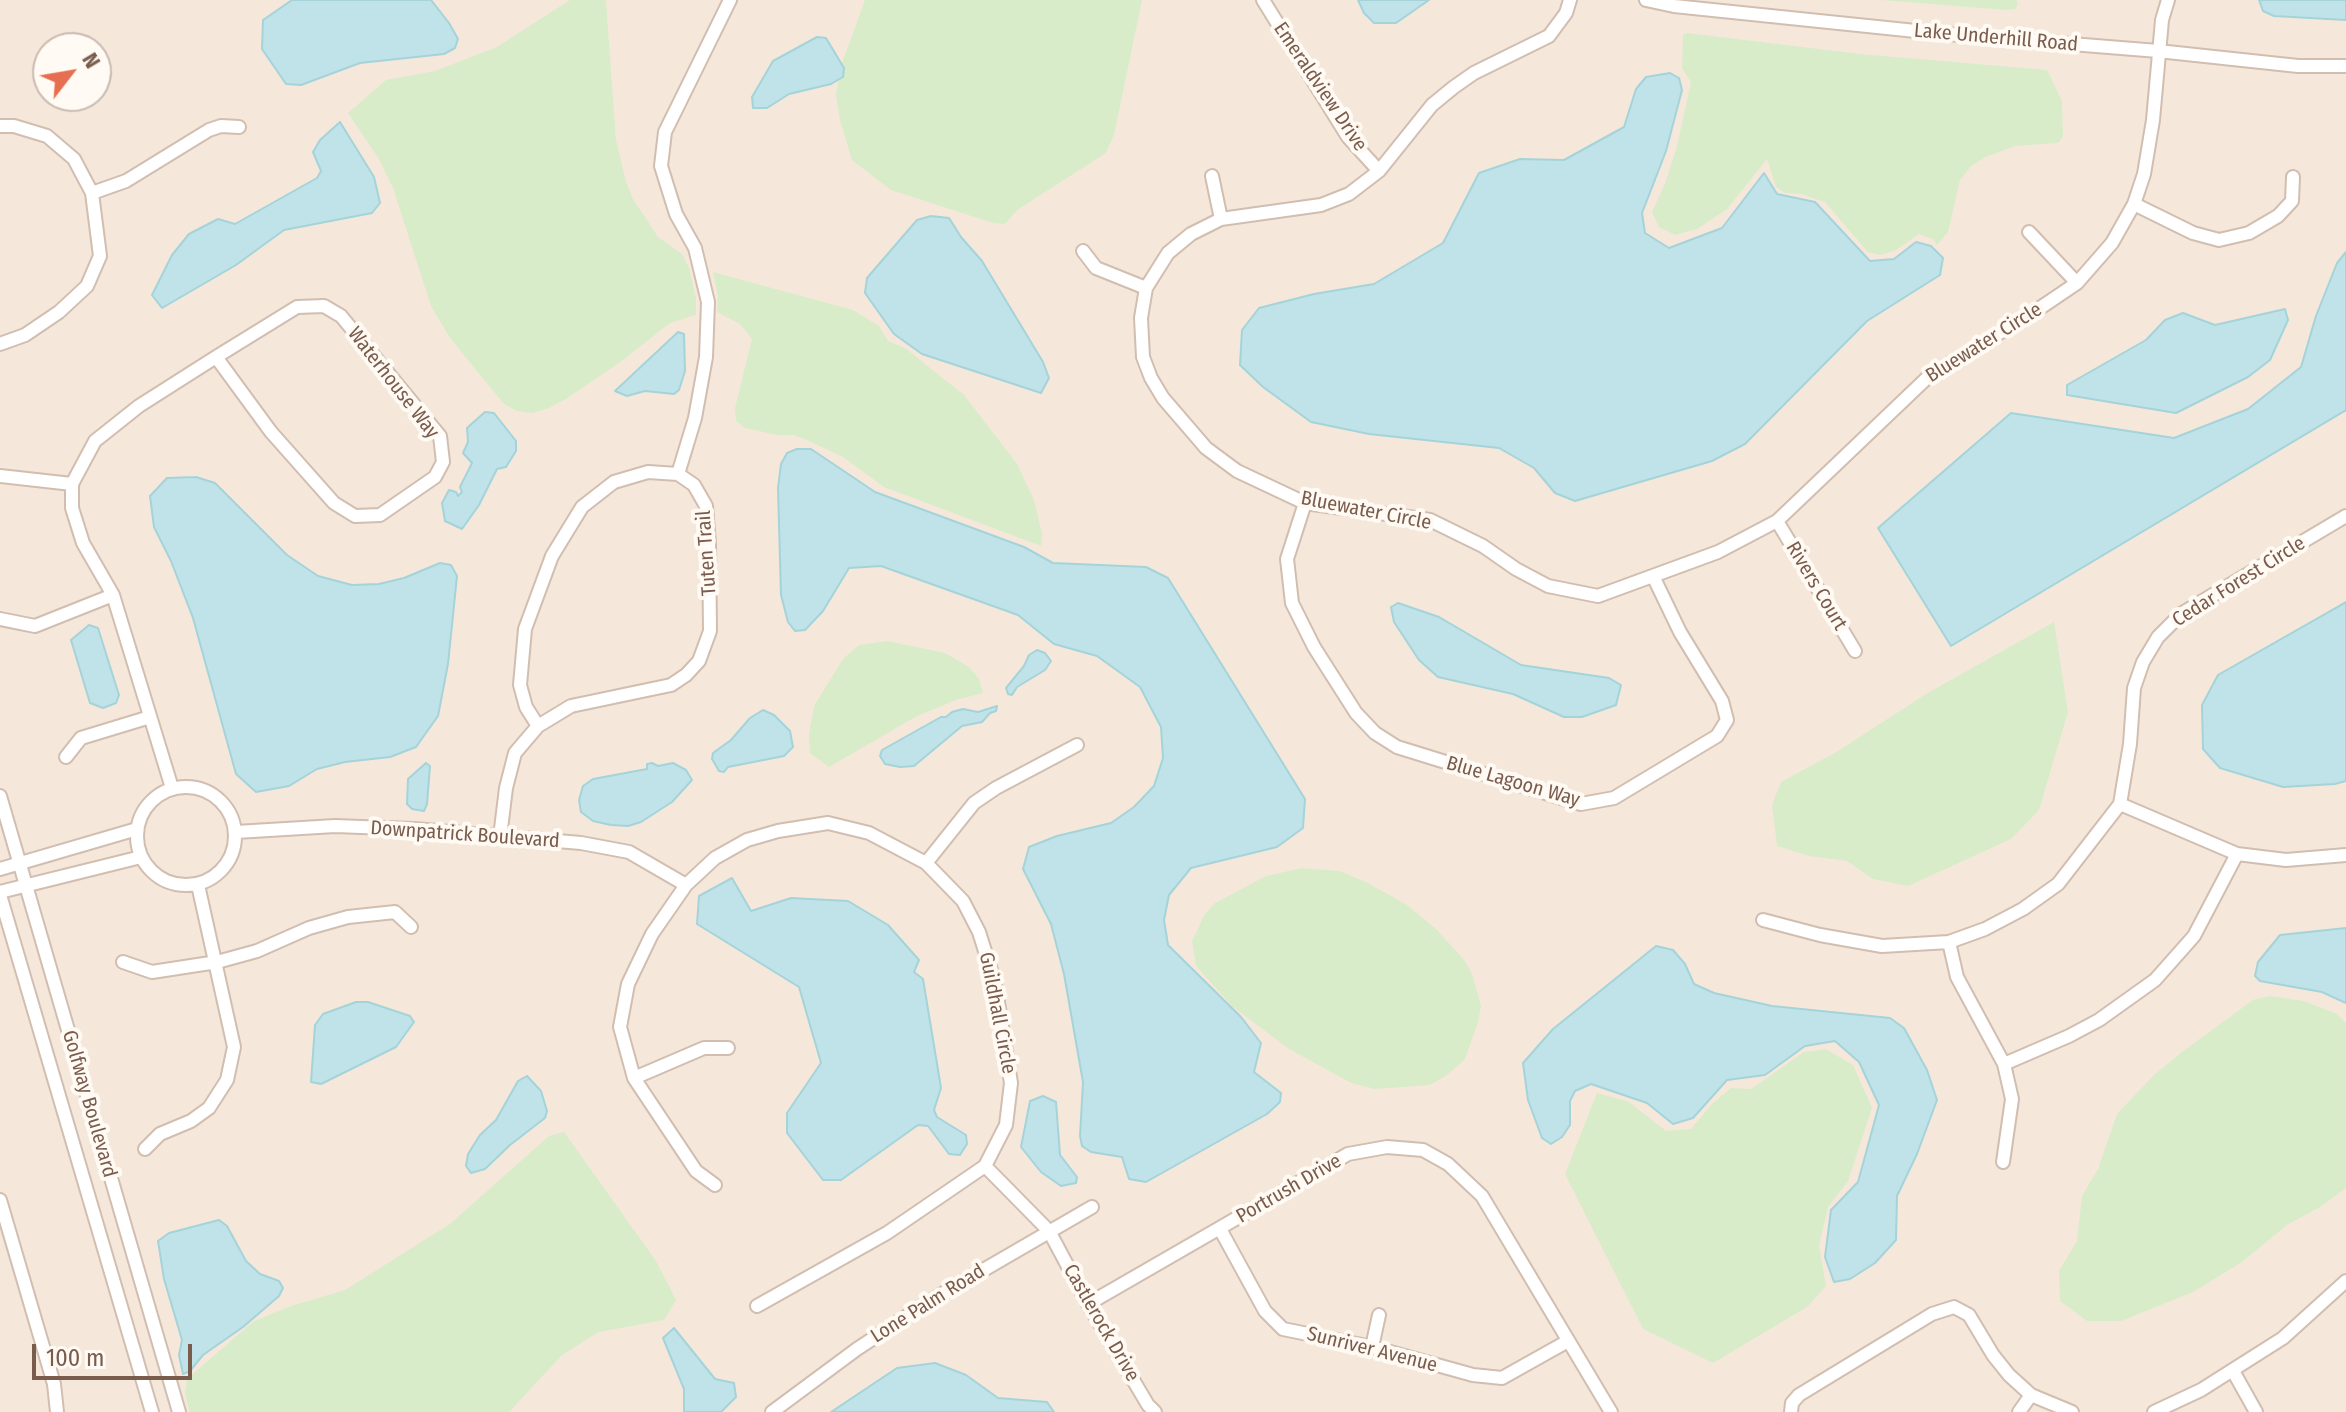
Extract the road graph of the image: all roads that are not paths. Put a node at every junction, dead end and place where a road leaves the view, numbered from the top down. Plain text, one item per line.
1 (730, 0) edge
2 (1263, 0) edge
3 (1570, 0) edge
4 (1646, 0) edge
5 (2168, 0) edge
6 (2158, 51) junction
7 (2346, 66) edge
8 (0, 126) edge
9 (239, 127) dead end
10 (1379, 171) junction
11 (1212, 176) dead end
12 (2293, 177) dead end
13 (92, 193) junction
14 (2134, 204) junction
15 (1221, 219) junction
16 (2029, 232) dead end
17 (1083, 251) dead end
18 (2077, 283) junction
19 (1146, 288) junction
20 (0, 344) edge
21 (216, 357) junction
22 (678, 474) junction
23 (0, 476) edge
24 (72, 484) junction
25 (1305, 503) junction
26 (2346, 516) edge
27 (1777, 521) junction
28 (1653, 576) junction
29 (113, 595) junction
30 (0, 619) edge
31 (1855, 651) dead end
32 (150, 717) junction
33 (538, 726) junction
34 (1077, 745) dead end
35 (66, 757) dead end
36 (172, 788) junction
37 (0, 796) edge
38 (2120, 804) junction
39 (137, 829) junction
40 (236, 832) junction
41 (500, 837) junction
42 (2237, 854) junction
43 (2346, 855) edge
44 (141, 857) junction
45 (18, 863) junction
46 (926, 863) junction
47 (0, 869) edge
48 (198, 885) junction
49 (686, 885) junction
50 (25, 886) junction
51 (0, 893) edge
52 (1763, 920) dead end
53 (411, 927) dead end
54 (1949, 942) junction
55 (123, 962) dead end
56 (217, 962) junction
57 (728, 1048) dead end
58 (2004, 1064) junction
59 (634, 1078) junction
60 (145, 1149) dead end
61 (2003, 1162) dead end
62 (985, 1166) junction
63 (715, 1185) dead end
64 (0, 1200) edge
65 (1092, 1207) dead end
66 (1220, 1229) junction
67 (1049, 1231) junction
68 (2346, 1281) edge
69 (141, 1284) junction
70 (117, 1291) junction
71 (1088, 1304) junction
72 (757, 1306) dead end
73 (1379, 1315) dead end
74 (1568, 1341) junction
75 (1372, 1347) junction
76 (2233, 1371) junction
77 (2031, 1395) junction
78 (57, 1412) edge
79 (152, 1412) edge
80 (179, 1412) edge
81 (772, 1412) edge
82 (1155, 1412) edge
83 (1611, 1412) edge
84 (1791, 1412) edge
85 (2019, 1412) edge
86 (2072, 1412) edge
87 (2154, 1412) edge
88 (2256, 1412) edge

1 - 22 street
2 - 10 street, Emeraldview Drive
3 - 10 street, Bluewater Circle
4 - 6 street, Lake Underhill Road
5 - 6 street, Bluewater Circle
6 - 7 street, Lake Underhill Road
6 - 14 street, Bluewater Circle
8 - 13 street
9 - 13 street
10 - 15 street, Bluewater Circle
11 - 15 street
12 - 14 street
13 - 20 street
14 - 18 street, Bluewater Circle
15 - 19 street, Bluewater Circle
16 - 18 street
17 - 19 street
18 - 27 street, Bluewater Circle
19 - 25 street, Bluewater Circle
21 - 21 street, Waterhouse Way
21 - 24 street, Waterhouse Way
22 - 33 street
22 - 33 street, Tuten Trail
23 - 24 street
24 - 29 street
25 - 28 street, Bluewater Circle
25 - 28 street, Blue Lagoon Way
26 - 38 street, Cedar Forest Circle
27 - 28 street, Bluewater Circle
27 - 31 street, Rivers Court
29 - 30 street
29 - 32 street
32 - 35 street
32 - 36 street
33 - 41 street, Tuten Trail
34 - 46 street
36 - 39 street
36 - 40 street
37 - 45 street, Golfway Boulevard
38 - 42 street
38 - 54 street
39 - 44 street
39 - 45 street
40 - 41 street, Downpatrick Boulevard
40 - 48 street
41 - 49 street, Downpatrick Boulevard
42 - 43 street
42 - 58 street
44 - 48 street
44 - 50 street
45 - 47 street
45 - 50 street, Golfway Boulevard
46 - 49 street, Guildhall Circle
46 - 62 street, Guildhall Circle
48 - 56 street
49 - 59 street, Guildhall Circle
50 - 51 street
50 - 69 street, Golfway Boulevard
51 - 70 street, Golfway Boulevard
52 - 54 street
53 - 56 street
54 - 58 street
55 - 56 street
56 - 60 street
57 - 59 street
58 - 61 street
59 - 63 street, Guildhall Circle
62 - 67 street
62 - 72 street, Guildhall Circle
64 - 78 street
65 - 67 street, Lone Palm Road
66 - 71 street, Portrush Drive
66 - 74 street, Portrush Drive
66 - 75 street, Sunriver Avenue
67 - 71 street, Castlerock Drive
67 - 81 street, Lone Palm Road
68 - 76 street
69 - 70 street
69 - 80 street, Golfway Boulevard
70 - 79 street, Golfway Boulevard
71 - 82 street, Castlerock Drive
73 - 75 street
74 - 75 street, Sunriver Avenue
74 - 83 street, Portrush Drive
76 - 87 street
76 - 88 street
77 - 84 street
77 - 85 street
77 - 86 street

